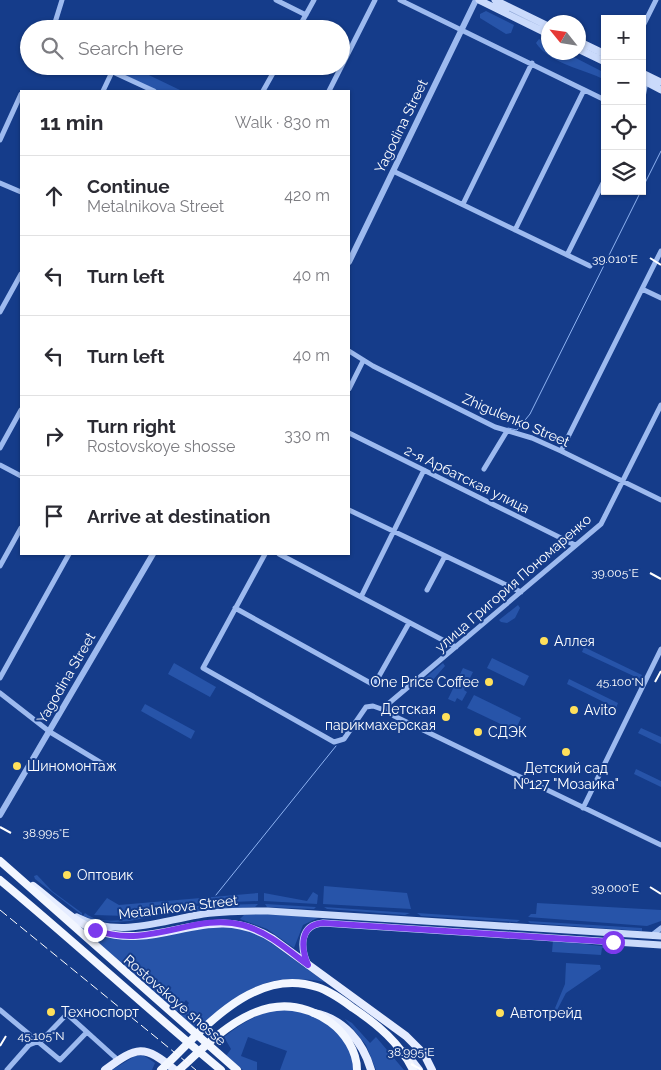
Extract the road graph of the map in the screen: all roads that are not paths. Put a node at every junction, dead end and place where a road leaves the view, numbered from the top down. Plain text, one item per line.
1 (61, 0) edge
2 (276, 0) edge
3 (314, 0) edge
4 (375, 0) edge
5 (400, 0) edge
6 (469, 0) edge
7 (478, 0) edge
8 (495, 0) edge
9 (656, 0) edge
10 (488, 4) junction
11 (471, 10) junction
12 (306, 15) junction
13 (55, 20) edge
14 (303, 20) edge
15 (646, 20) edge
16 (541, 23) edge
17 (461, 29) junction
18 (541, 30) edge
19 (586, 45) edge
20 (350, 49) edge
21 (601, 52) edge
22 (586, 53) edge
23 (601, 60) edge
24 (532, 64) junction
25 (111, 75) edge
26 (119, 75) edge
27 (272, 75) edge
28 (337, 75) edge
29 (646, 75) edge
30 (646, 82) edge
31 (661, 82) edge
32 (103, 90) edge
33 (152, 90) edge
34 (264, 90) edge
35 (330, 90) edge
36 (584, 90) junction
37 (661, 90) edge
38 (20, 96) edge
39 (601, 98) edge
40 (0, 140) edge
41 (393, 172) junction
42 (0, 183) edge
43 (601, 187) edge
44 (20, 192) edge
45 (463, 204) junction
46 (514, 230) junction
47 (661, 251) edge
48 (567, 255) junction
49 (350, 260) edge
50 (590, 266) dead end
51 (20, 276) edge
52 (642, 289) junction
53 (661, 298) edge
54 (0, 312) edge
55 (350, 352) edge
56 (363, 361) junction
57 (350, 387) edge
58 (661, 406) edge
59 (20, 412) edge
60 (507, 431) junction
61 (350, 433) edge
62 (0, 448) edge
63 (561, 450) junction
64 (0, 465) edge
65 (484, 469) dead end
66 (424, 470) junction
67 (20, 475) edge
68 (623, 480) junction
69 (661, 500) edge
70 (350, 510) edge
71 (20, 530) edge
72 (394, 531) junction
73 (575, 546) junction
74 (0, 551) edge
75 (6, 555) junction
76 (68, 555) edge
77 (152, 555) edge
78 (264, 555) edge
79 (281, 555) edge
80 (445, 556) junction
81 (0, 566) edge
82 (427, 590) dead end
83 (521, 592) junction
84 (361, 597) junction
85 (235, 608) junction
86 (409, 623) junction
87 (456, 647) junction
88 (661, 649) edge
89 (0, 678) edge
90 (0, 693) edge
91 (386, 710) junction
92 (50, 732) junction
93 (103, 764) dead end
94 (583, 808) junction
95 (0, 815) edge
96 (661, 845) edge
97 (0, 860) edge
98 (8, 867) junction
99 (0, 880) edge
100 (63, 910) junction
101 (360, 916) junction
102 (362, 925) junction
103 (661, 928) edge
104 (652, 935) junction
105 (661, 936) edge
106 (661, 945) edge
107 (308, 965) junction
108 (0, 1010) edge
109 (313, 1013) junction
110 (87, 1032) junction
111 (36, 1041) junction
112 (395, 1042) junction
113 (118, 1060) junction
114 (7, 1070) edge
115 (105, 1070) edge
116 (161, 1070) edge
117 (177, 1070) edge
118 (221, 1070) edge
119 (237, 1070) edge
120 (357, 1070) edge
121 (371, 1070) edge
122 (413, 1070) edge
123 (419, 1070) edge
124 (432, 1070) edge

1 - 13 street
2 - 12 street
3 - 12 street
4 - 20 street
5 - 17 street
6 - 11 street
7 - 10 main road
7 - 11 street, Yagodina Street
8 - 16 main road
9 - 15 street
10 - 11 street
10 - 18 main road
11 - 17 street, Yagodina Street
12 - 14 street
17 - 24 street
17 - 41 street, Yagodina Street
19 - 21 main road
22 - 23 main road
24 - 36 street
24 - 45 street
25 - 32 street
26 - 33 street
27 - 34 street
28 - 35 street
29 - 31 main road
30 - 37 main road
36 - 39 street
36 - 46 street
38 - 40 street
41 - 45 street
41 - 49 street, Yagodina Street
42 - 44 street
43 - 48 street
45 - 46 street
46 - 48 street
47 - 52 street
48 - 50 street
51 - 54 street
52 - 53 street
52 - 63 street
55 - 56 street, Zhigulenko Street
56 - 57 street
56 - 60 street, Zhigulenko Street
58 - 68 street, улица Григория Пономаренко
59 - 62 street
60 - 63 street, Zhigulenko Street
60 - 65 street
61 - 66 street, 2-я Арбатская улица
63 - 68 street, Zhigulenko Street
64 - 67 street
66 - 72 street
66 - 73 street, 2-я Арбатская улица
68 - 69 street, Zhigulenko Street
68 - 73 street, улица Григория Пономаренко
70 - 72 street
71 - 75 street
72 - 80 street
72 - 84 street
73 - 83 street, улица Григория Пономаренко
74 - 75 street
75 - 81 street
76 - 89 street
77 - 92 street, Yagodina Street
78 - 85 street
79 - 84 street
80 - 82 street
80 - 83 street
83 - 87 street, улица Григория Пономаренко
84 - 86 street
85 - 86 street
85 - 91 street
86 - 87 street
87 - 91 street, улица Григория Пономаренко
88 - 94 street
90 - 92 street
91 - 94 street
92 - 93 street
92 - 95 street, Yagodina Street
94 - 96 street
97 - 98 highway, Rostovskoye shosse
98 - 100 main road, Rostovskoye shosse
98 - 119 highway, Rostovskoye shosse
99 - 118 highway, Rostovskoye shosse
100 - 101 main road, Metalnikova Street
100 - 107 main road, Rostovskoye shosse
101 - 102 main road
101 - 104 main road, Metalnikova Street
102 - 106 main road
102 - 107 main road
103 - 104 street
104 - 105 main road, Metalnikova Street
107 - 124 main road, Rostovskoye shosse
108 - 111 street
109 - 117 highway
109 - 120 highway
109 - 121 main road
110 - 111 street
110 - 111 street
110 - 113 street
111 - 114 street
112 - 116 highway
112 - 122 highway
112 - 123 main road
113 - 115 main road
113 - 117 main road

